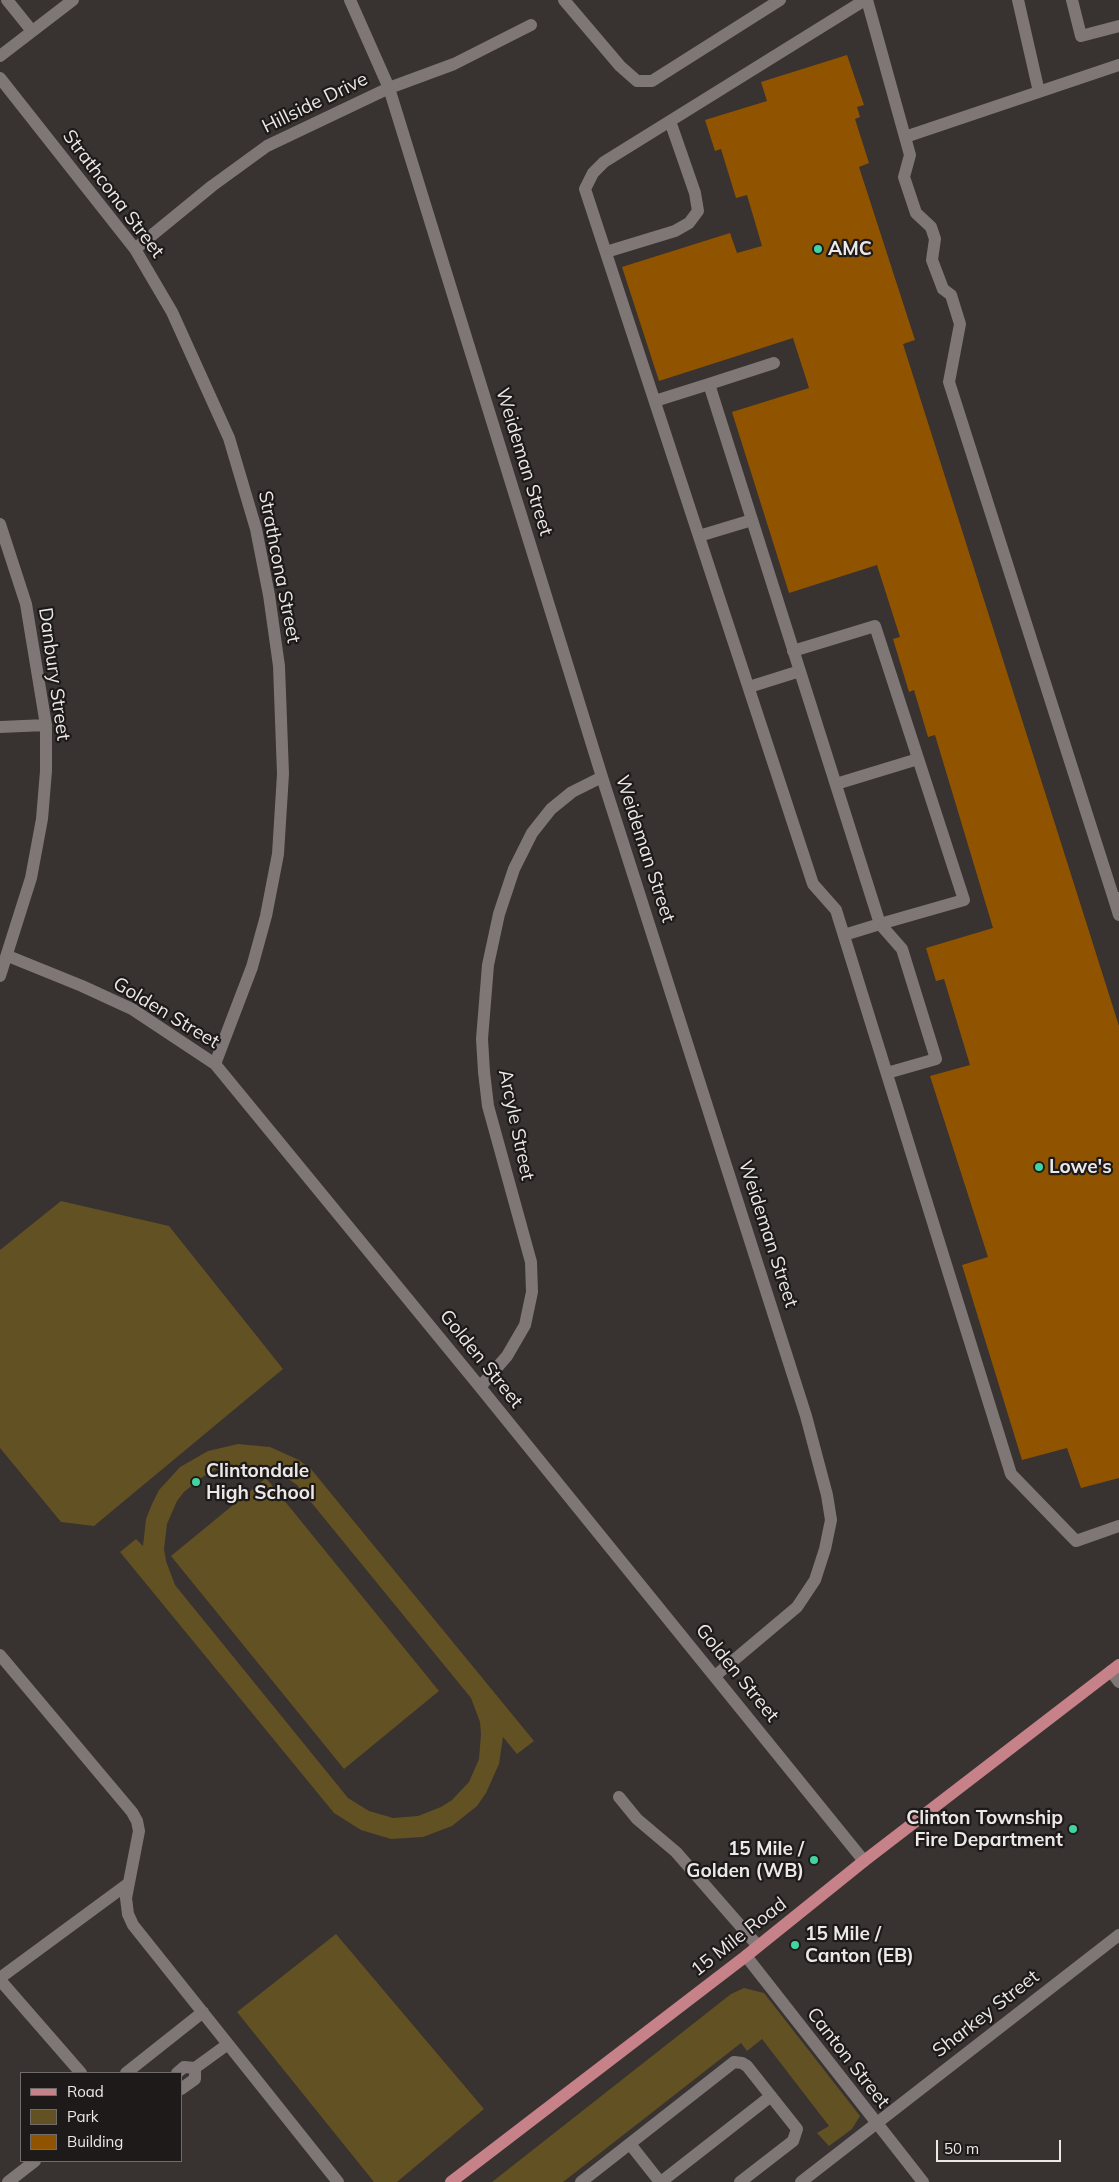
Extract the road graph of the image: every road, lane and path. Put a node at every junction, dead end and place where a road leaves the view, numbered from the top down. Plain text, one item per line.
1 (7, 0) edge
2 (73, 0) edge
3 (350, 0) edge
4 (780, 0) edge
5 (866, 0) edge
6 (1018, 0) edge
7 (1072, 0) edge
8 (571, 2) edge
9 (531, 25) dead end
10 (1119, 26) edge
11 (32, 31) junction
12 (0, 56) edge
13 (1119, 65) edge
14 (0, 78) edge
15 (389, 88) junction
16 (1039, 92) junction
17 (670, 121) junction
18 (905, 137) junction
19 (135, 249) junction
20 (606, 252) junction
21 (774, 363) dead end
22 (708, 384) junction
23 (655, 401) junction
24 (752, 520) junction
25 (0, 524) edge
26 (699, 536) junction
27 (793, 651) junction
28 (800, 671) junction
29 (749, 687) junction
30 (46, 725) junction
31 (0, 727) edge
32 (918, 759) junction
33 (602, 777) junction
34 (836, 784) junction
35 (1117, 898) edge
36 (1119, 915) edge
37 (880, 924) junction
38 (844, 935) junction
39 (8, 956) junction
40 (0, 976) edge
41 (215, 1064) junction
42 (887, 1073) junction
43 (480, 1387) junction
44 (1118, 1529) edge
45 (0, 1656) edge
46 (1115, 1668) edge
47 (715, 1676) junction
48 (1119, 1682) edge
49 (619, 1797) dead end
50 (864, 1861) junction
51 (129, 1883) junction
52 (1119, 1935) edge
53 (758, 1946) junction
54 (746, 1956) junction
55 (0, 1979) edge
56 (203, 2012) junction
57 (228, 2044) junction
58 (195, 2068) junction
59 (80, 2072) edge
60 (127, 2072) edge
61 (178, 2072) edge
62 (182, 2088) edge
63 (771, 2096) junction
64 (875, 2123) junction
65 (630, 2144) junction
66 (34, 2162) edge
67 (8, 2182) edge
68 (338, 2182) edge
69 (451, 2182) edge
70 (581, 2182) edge
71 (660, 2182) edge
72 (740, 2182) edge
73 (801, 2182) edge
74 (923, 2182) edge

1 - 11 street
2 - 11 street
3 - 15 street, Weideman Street
4 - 8 street
5 - 17 street
5 - 18 street
6 - 16 street
7 - 10 street
9 - 15 street, Hillside Drive
11 - 12 street
13 - 16 street
14 - 19 street, Strathcona Street
15 - 19 street, Hillside Drive
15 - 33 street, Weideman Street
16 - 18 street
17 - 20 street
17 - 20 street
18 - 35 street
19 - 41 street, Strathcona Street
20 - 23 street
21 - 22 street
22 - 23 street
22 - 24 street
23 - 26 street
24 - 26 street
24 - 27 street
25 - 30 street, Danbury Street
26 - 29 street
27 - 28 street
27 - 32 street
28 - 29 street
28 - 34 street
29 - 38 street
30 - 31 street
30 - 39 street, Danbury Street
32 - 34 street
32 - 37 street
33 - 43 street, Arcyle Street
33 - 47 street, Weideman Street
34 - 37 street
35 - 36 street
37 - 38 street
37 - 42 street
38 - 42 street
39 - 40 street, Danbury Street
39 - 41 street, Golden Street
41 - 43 street, Golden Street
42 - 44 street
43 - 47 street, Golden Street
45 - 51 street
46 - 48 street
46 - 50 main road, 15 Mile Road
47 - 50 street, Golden Street
49 - 53 street
50 - 53 main road, 15 Mile Road
51 - 55 street
51 - 56 street
52 - 64 street, Sharkey Street
53 - 54 main road, 15 Mile Road
54 - 64 street, Canton Street
54 - 69 main road, 15 Mile Road
55 - 59 street
56 - 57 street
56 - 60 street
57 - 58 street
57 - 68 street
58 - 61 street
58 - 62 street
63 - 65 street
63 - 71 street
63 - 72 street
64 - 73 street, Sharkey Street
64 - 74 street, Canton Street
65 - 70 street
65 - 71 street
66 - 67 street

